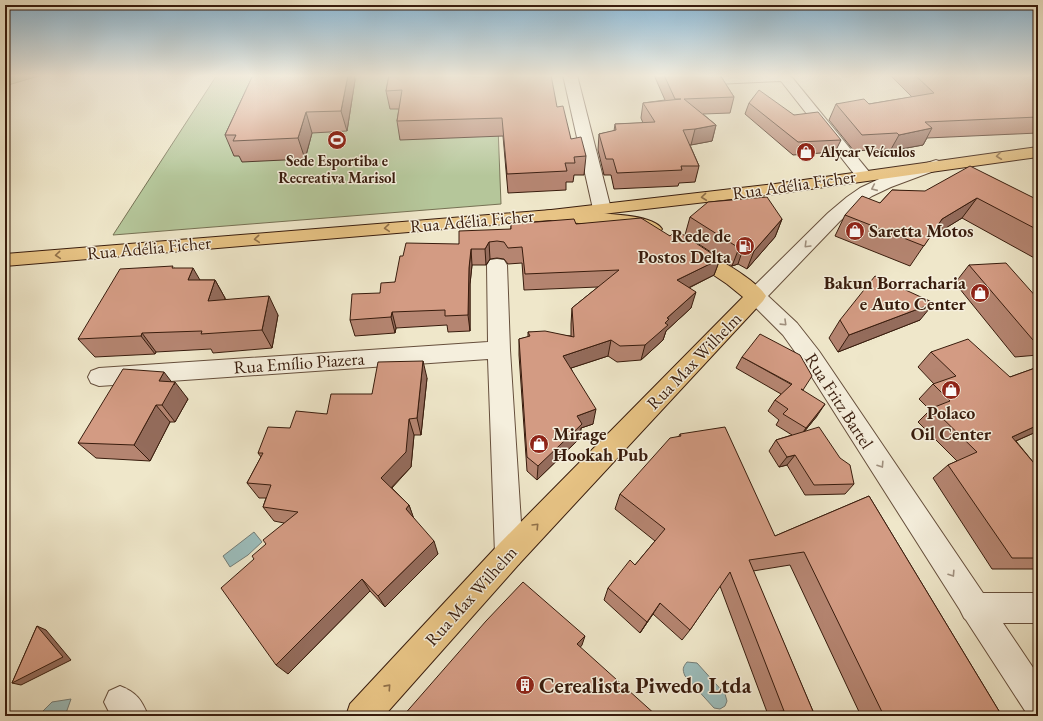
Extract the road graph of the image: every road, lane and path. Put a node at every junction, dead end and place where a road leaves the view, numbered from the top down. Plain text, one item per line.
1 (578, 109) edge
2 (810, 109) edge
3 (1038, 152) edge
4 (937, 165) junction
5 (864, 176) junction
6 (602, 210) junction
7 (552, 215) junction
8 (5, 260) edge
9 (497, 265) dead end
10 (756, 296) junction
11 (499, 350) junction
12 (99, 377) dead end
13 (509, 554) junction
14 (974, 608) junction
15 (1038, 608) edge
16 (1038, 703) edge
17 (362, 716) edge

1 - 6 street
2 - 5 street
3 -> 4 main road, Rua Adélia Ficher
4 - 5 main road, Rua Adélia Ficher
4 -> 10 street, Rua Max Wilhelm
5 -> 6 main road, Rua Adélia Ficher
6 - 7 main road, Rua Adélia Ficher
7 -> 8 main road, Rua Adélia Ficher
7 - 10 main road, Rua Fritz Bartel
9 - 11 street
13 -> 10 main road, Rua Max Wilhelm
10 -> 14 street, Rua Fritz Bartel
11 - 12 street, Rua Emílio Piazera
11 - 13 street
17 -> 13 main road, Rua Max Wilhelm
14 - 15 street
14 - 16 street, Rua Fritz Bartel

